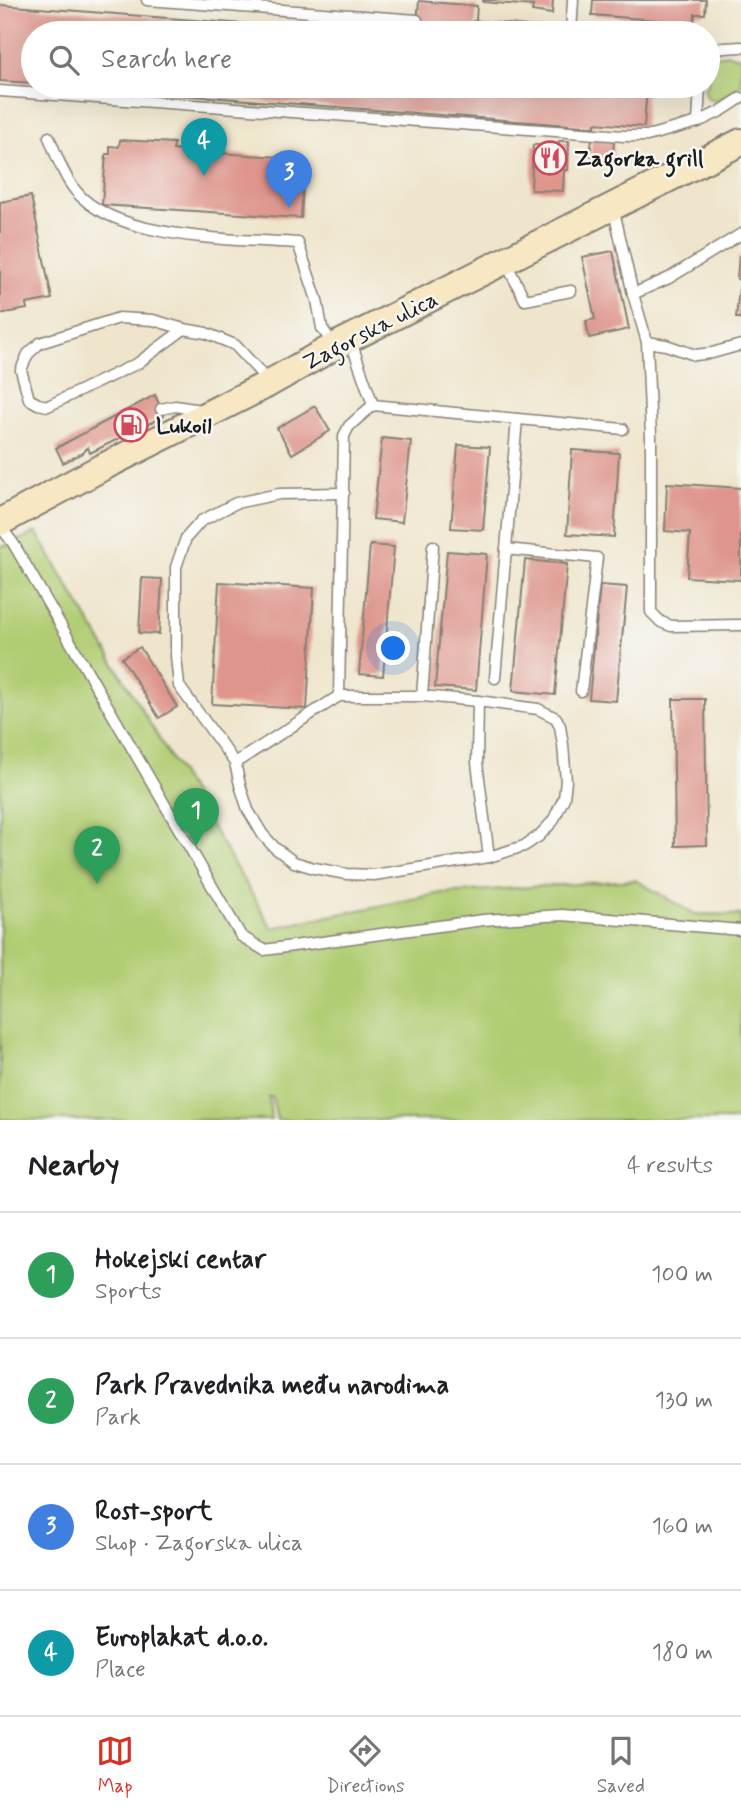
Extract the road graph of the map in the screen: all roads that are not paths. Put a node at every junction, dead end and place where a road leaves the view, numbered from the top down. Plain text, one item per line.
1 (147, 0) edge
2 (573, 0) edge
3 (417, 20) dead end
4 (572, 21) edge
5 (741, 47) edge
6 (720, 48) edge
7 (0, 91) edge
8 (21, 93) edge
9 (97, 98) edge
10 (699, 98) edge
11 (741, 98) edge
12 (698, 122) junction
13 (49, 137) dead end
14 (741, 142) edge
15 (613, 206) junction
16 (741, 234) edge
17 (505, 261) junction
18 (572, 291) dead end
19 (633, 294) junction
20 (184, 330) junction
21 (647, 342) junction
22 (343, 343) junction
23 (741, 345) edge
24 (266, 385) junction
25 (373, 405) junction
26 (161, 409) dead end
27 (212, 413) junction
28 (517, 419) junction
29 (623, 429) dead end
30 (344, 493) junction
31 (0, 524) edge
32 (433, 546) dead end
33 (506, 549) junction
34 (741, 625) edge
35 (495, 678) dead end
36 (581, 691) dead end
37 (339, 696) junction
38 (422, 696) junction
39 (478, 701) junction
40 (235, 763) junction
41 (489, 857) junction
42 (741, 930) edge

1 - 3 lane
2 - 4 lane
5 - 6 lane
7 - 8 lane
9 - 12 lane
10 - 12 lane
11 - 12 lane
13 - 22 lane
14 - 15 street, Zagorska ulica
15 - 17 street, Zagorska ulica
15 - 19 lane
16 - 19 lane
17 - 18 lane
17 - 22 street, Zagorska ulica
19 - 21 lane
20 - 20 lane
20 - 24 lane
21 - 23 lane
21 - 34 lane
22 - 24 street, Zagorska ulica
22 - 25 lane
24 - 27 street, Zagorska ulica
25 - 28 lane
25 - 30 lane
26 - 27 lane
27 - 31 street, Zagorska ulica
28 - 29 lane
28 - 33 lane
30 - 37 lane
30 - 40 lane
31 - 42 lane
32 - 38 lane
33 - 35 lane
33 - 36 lane
37 - 38 lane
37 - 40 lane
38 - 39 lane
39 - 41 lane
39 - 41 lane
40 - 41 lane

